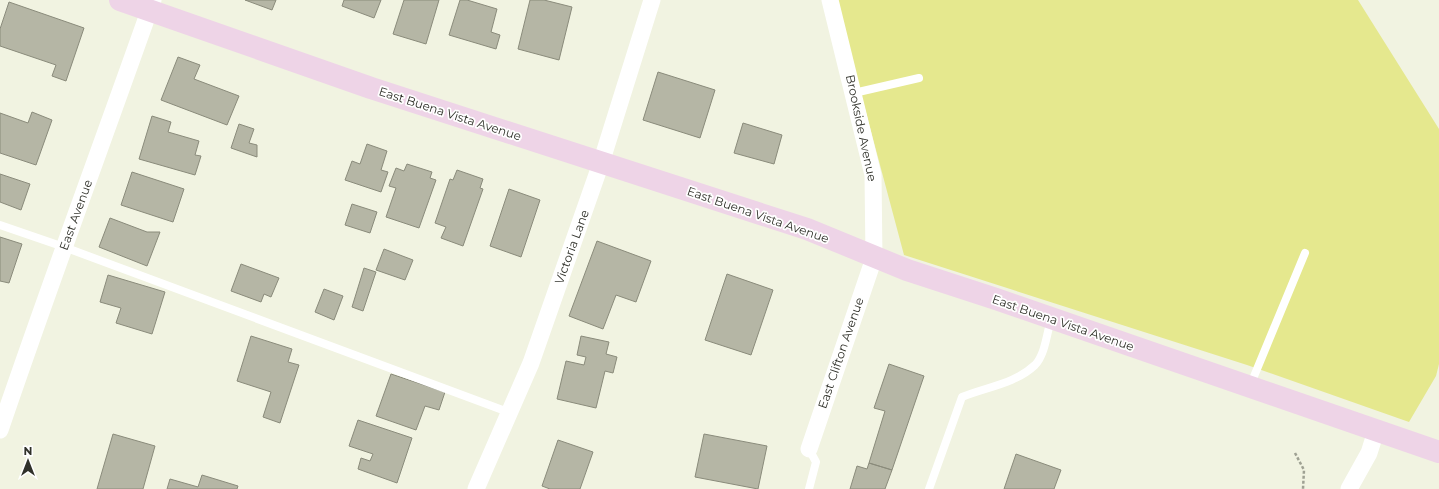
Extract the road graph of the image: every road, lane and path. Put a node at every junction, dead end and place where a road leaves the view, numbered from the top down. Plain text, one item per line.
1 (120, 0) edge
2 (652, 0) edge
3 (830, 0) edge
4 (151, 5) edge
5 (919, 78) dead end
6 (854, 93) junction
7 (601, 163) junction
8 (0, 225) edge
9 (64, 247) junction
10 (1305, 253) dead end
11 (874, 258) junction
12 (1052, 319) junction
13 (1249, 387) junction
14 (508, 412) junction
15 (0, 430) edge
16 (1376, 431) junction
17 (809, 449) joint
18 (1439, 452) edge
19 (1295, 453) dead end
20 (476, 489) edge
21 (809, 489) edge
22 (929, 489) edge
23 (1303, 489) edge
24 (1349, 489) edge

1 - 4 main road, East Buena Vista Avenue
2 - 7 street, Victoria Lane
3 - 6 street, Brookside Avenue
4 - 7 main road, East Buena Vista Avenue
4 - 9 street, East Avenue
5 - 6 lane
6 - 11 street, Brookside Avenue
7 - 11 main road, East Buena Vista Avenue
7 - 14 street, Victoria Lane
8 - 9 lane
9 - 14 lane
9 - 15 street, East Avenue
10 - 13 lane
11 - 12 main road, East Buena Vista Avenue
11 - 17 street, East Clifton Avenue
12 - 13 main road, East Buena Vista Avenue
12 - 22 lane
13 - 16 main road, East Buena Vista Avenue
14 - 20 street, Victoria Lane
16 - 18 main road, East Buena Vista Avenue
16 - 24 street
17 - 21 lane
19 - 23 path

